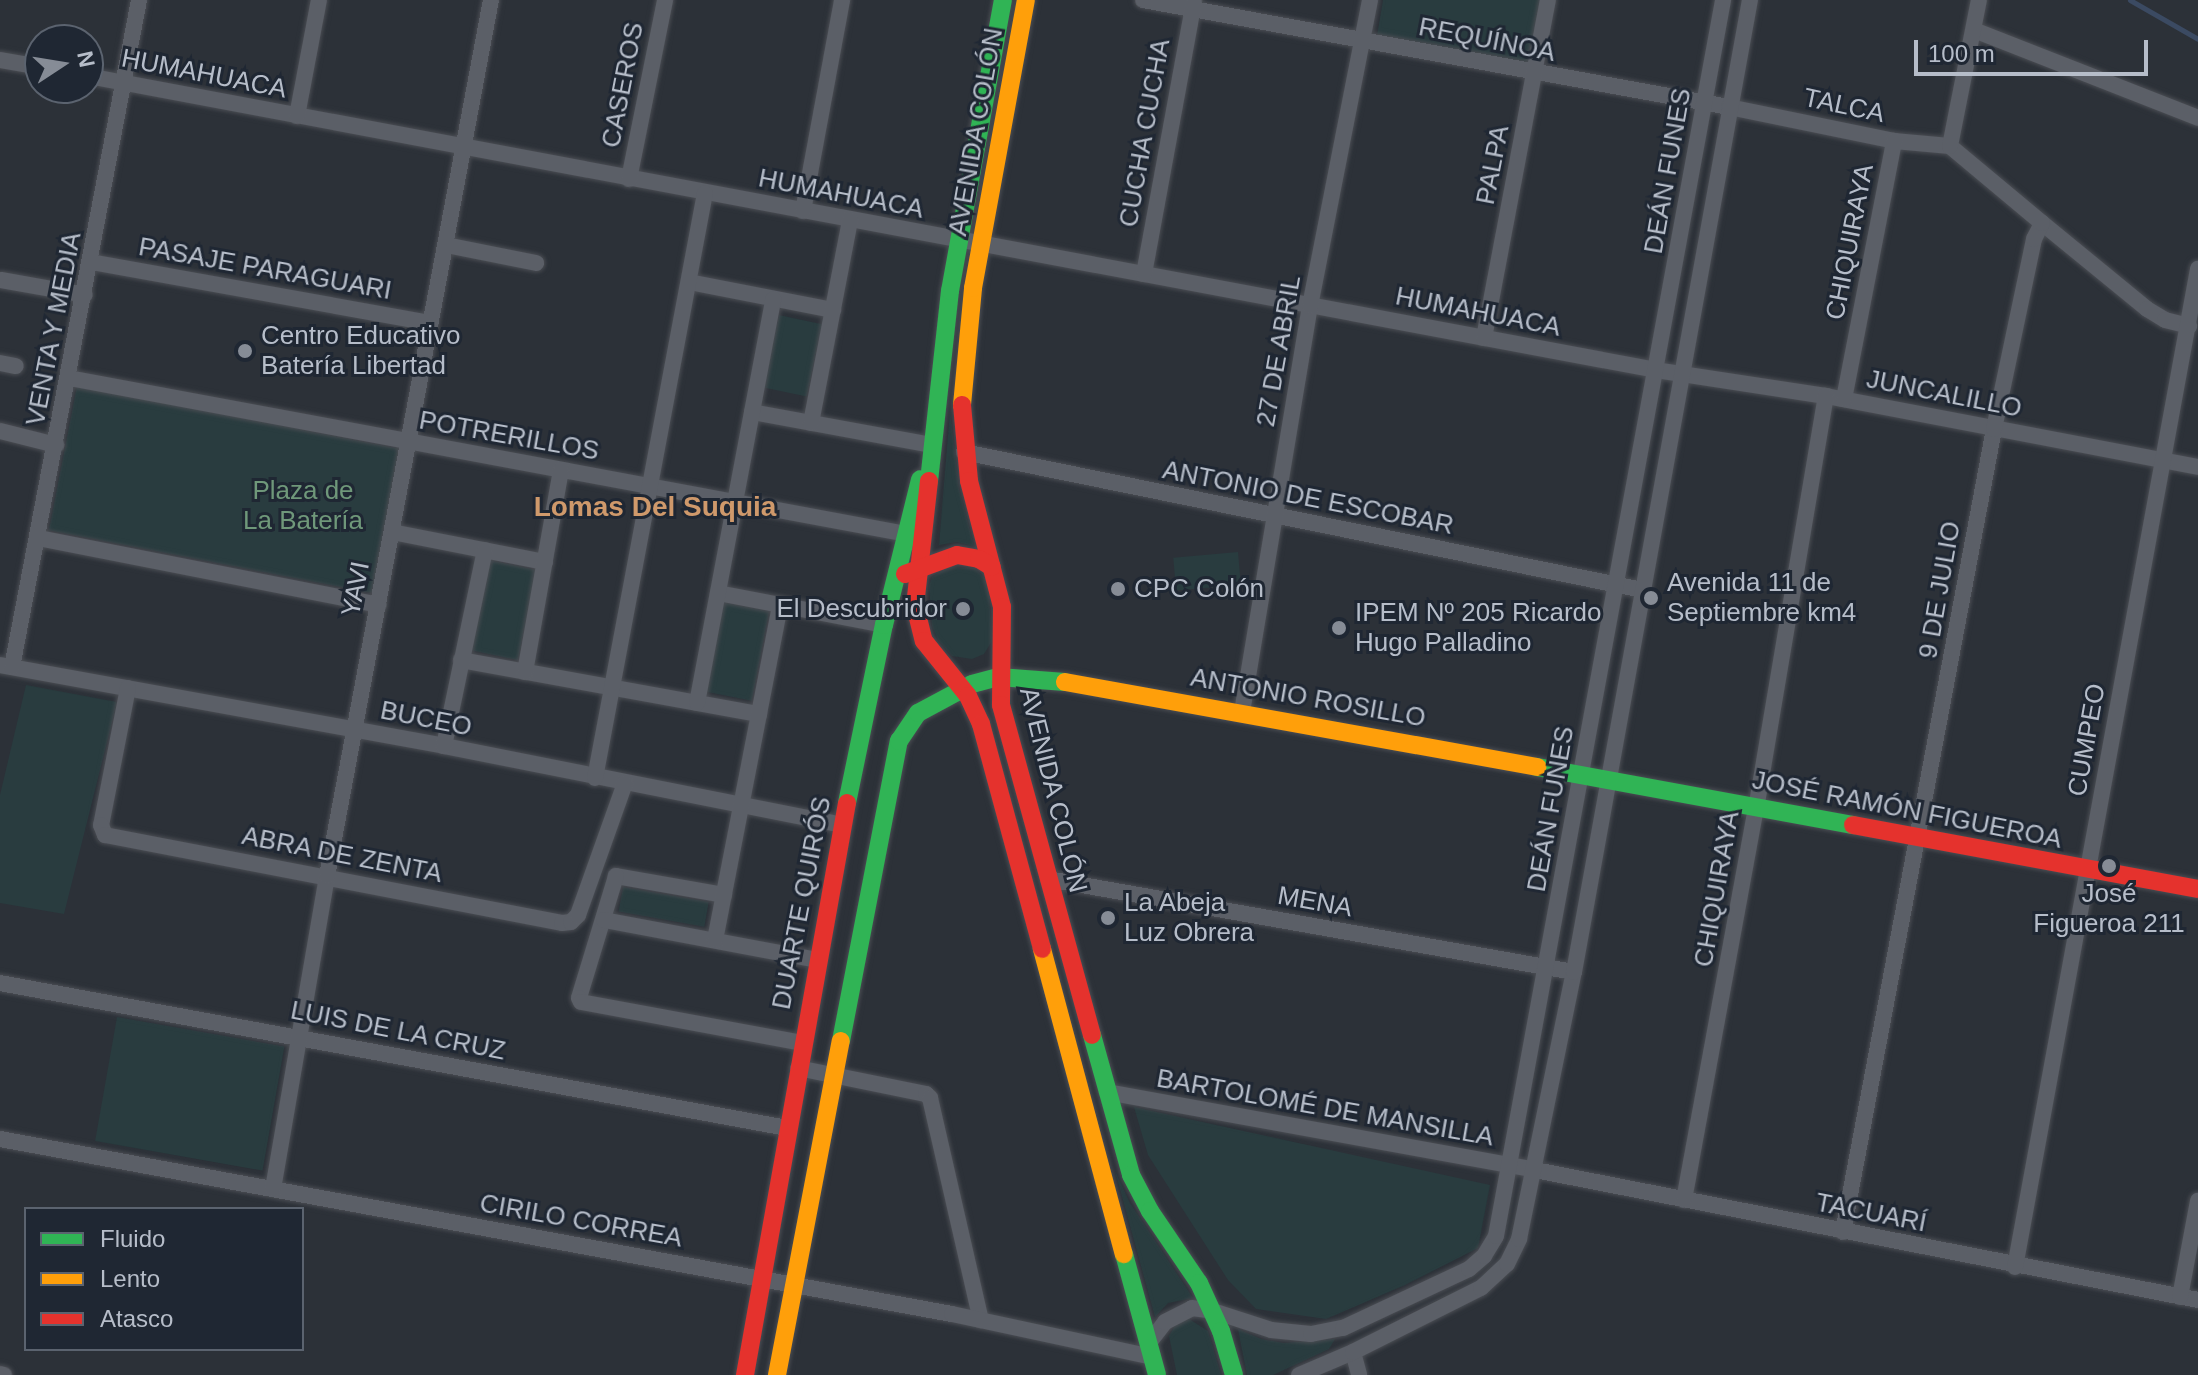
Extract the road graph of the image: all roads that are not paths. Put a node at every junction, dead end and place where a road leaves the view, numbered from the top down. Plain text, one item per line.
1 (139, 0) edge
2 (319, 0) edge
3 (491, 0) edge
4 (665, 0) edge
5 (842, 0) edge
6 (1003, 0) edge
7 (1026, 0) edge
8 (1143, 0) edge
9 (1370, 0) edge
10 (1548, 0) edge
11 (1723, 0) edge
12 (1750, 0) edge
13 (1979, 0) edge
14 (1194, 4) edge
15 (1974, 30) junction
16 (1363, 41) junction
17 (0, 60) edge
18 (24, 64) edge
19 (1534, 74) junction
20 (104, 79) edge
21 (126, 83) junction
22 (1705, 103) junction
23 (1729, 107) junction
24 (297, 116) junction
25 (2198, 118) edge
26 (1894, 141) junction
27 (1950, 146) junction
28 (463, 148) junction
29 (629, 179) junction
30 (705, 193) junction
31 (803, 211) junction
32 (850, 220) junction
33 (2042, 223) junction
34 (958, 240) junction
35 (981, 244) junction
36 (446, 245) junction
37 (91, 262) junction
38 (536, 263) dead end
39 (2198, 269) edge
40 (1144, 274) junction
41 (1, 280) edge
42 (689, 282) junction
43 (85, 295) junction
44 (773, 299) junction
45 (2196, 300) edge
46 (1310, 306) junction
47 (833, 310) junction
48 (431, 323) junction
49 (2189, 326) junction
50 (1484, 338) junction
51 (2191, 349) edge
52 (1656, 370) junction
53 (1679, 375) junction
54 (69, 378) junction
55 (1826, 396) junction
56 (1844, 399) junction
57 (752, 412) junction
58 (811, 423) junction
59 (1994, 429) junction
60 (0, 431) edge
61 (409, 442) junction
62 (56, 445) junction
63 (931, 445) junction
64 (964, 452) junction
65 (2163, 461) junction
66 (2198, 467) edge
67 (561, 470) junction
68 (650, 486) junction
69 (735, 503) junction
70 (1276, 516) junction
71 (392, 532) junction
72 (907, 534) junction
73 (38, 538) junction
74 (485, 550) junction
75 (545, 562) junction
76 (917, 567) junction
77 (992, 567) junction
78 (896, 580) junction
79 (1617, 585) junction
80 (1643, 590) junction
81 (718, 593) junction
82 (378, 605) junction
83 (780, 605) junction
84 (884, 625) junction
85 (461, 660) junction
86 (6, 666) edge
87 (525, 672) junction
88 (999, 677) junction
89 (612, 687) junction
90 (128, 688) junction
91 (962, 688) junction
92 (697, 703) junction
93 (1242, 712) junction
94 (759, 714) junction
95 (355, 730) junction
96 (444, 746) junction
97 (1582, 774) junction
98 (595, 778) junction
99 (1608, 778) junction
100 (625, 783) junction
101 (741, 806) junction
102 (1756, 809) junction
103 (843, 825) junction
104 (1918, 840) junction
105 (2088, 871) junction
106 (327, 876) junction
107 (1048, 879) junction
108 (2198, 889) edge
109 (724, 895) junction
110 (604, 920) junction
111 (715, 940) junction
112 (818, 960) junction
113 (1546, 966) junction
114 (1574, 972) junction
115 (0, 983) edge
116 (299, 1036) junction
117 (803, 1043) junction
118 (798, 1068) junction
119 (836, 1075) junction
120 (1107, 1092) junction
121 (787, 1128) junction
122 (0, 1139) edge
123 (1510, 1166) junction
124 (1535, 1170) junction
125 (273, 1189) junction
126 (1684, 1200) junction
127 (2198, 1201) edge
128 (1843, 1232) junction
129 (2015, 1267) junction
130 (761, 1279) junction
131 (793, 1285) junction
132 (2180, 1297) junction
133 (2198, 1300) edge
134 (1213, 1311) junction
135 (981, 1320) junction
136 (1353, 1352) junction
137 (1152, 1359) edge
138 (745, 1375) edge
139 (777, 1375) edge
140 (1234, 1375) edge
141 (1299, 1375) edge
142 (1359, 1375) edge

1 - 21 street, VENTA Y MEDIA
2 - 24 street
3 - 28 street, YAVI
4 - 29 street, CASEROS
5 - 31 street
6 - 34 main road, AVENIDA COLÓN
7 - 35 main road, AVENIDA COLÓN
8 - 14 street, REQUÍNOA
9 - 16 street, 27 DE ABRIL
10 - 19 street, PALPA
11 - 22 street, DEÁN FUNES
12 - 23 street, DEÁN FUNES
13 - 15 street
14 - 16 street, REQUÍNOA
14 - 40 street, CUCHA CUCHA
15 - 25 street
15 - 27 street
16 - 19 street, REQUÍNOA
16 - 46 street, 27 DE ABRIL
17 - 18 street
19 - 22 street, REQUÍNOA
19 - 50 street, PALPA
20 - 21 street, HUMAHUACA
21 - 24 street, HUMAHUACA
21 - 37 street, VENTA Y MEDIA
22 - 23 street, REQUÍNOA
22 - 52 street, DEÁN FUNES
23 - 26 street, TALCA
23 - 53 street, DEÁN FUNES
24 - 28 street, HUMAHUACA
26 - 27 street, TALCA
26 - 56 street, CHIQUIRAYA
27 - 33 street
28 - 29 street, HUMAHUACA
28 - 36 street, YAVI
29 - 30 street, HUMAHUACA
30 - 31 street, HUMAHUACA
30 - 42 street
31 - 32 street, HUMAHUACA
32 - 34 street, HUMAHUACA
32 - 47 street
33 - 49 street
33 - 59 street, 9 DE JULIO
34 - 35 street, HUMAHUACA
34 - 63 main road, AVENIDA COLÓN
35 - 40 street, HUMAHUACA
35 - 64 main road, AVENIDA COLÓN
36 - 38 street
36 - 48 street, YAVI
37 - 43 street, VENTA Y MEDIA
37 - 48 street, PASAJE PARAGUARI
39 - 45 street, CUMPEO
40 - 46 street, HUMAHUACA
41 - 43 street
42 - 44 street
42 - 68 street
43 - 54 street, VENTA Y MEDIA
44 - 47 street
44 - 57 street
45 - 49 street, CUMPEO
46 - 50 street, HUMAHUACA
46 - 70 street, 27 DE ABRIL
47 - 58 street
48 - 61 street, YAVI
49 - 51 street, CUMPEO
50 - 52 street, HUMAHUACA
51 - 65 street, CUMPEO
52 - 53 street, HUMAHUACA
52 - 79 street, DEÁN FUNES
53 - 55 street, JUNCALILLO
53 - 80 street, DEÁN FUNES
54 - 61 street, POTRERILLOS
54 - 62 street, VENTA Y MEDIA
55 - 56 street, JUNCALILLO
55 - 102 street, CHIQUIRAYA
56 - 59 street, JUNCALILLO
57 - 58 street
57 - 69 street
58 - 63 street
59 - 65 street, JUNCALILLO
59 - 104 street, 9 DE JULIO
60 - 62 street
61 - 67 street, POTRERILLOS
61 - 71 street, YAVI
62 - 73 street, VENTA Y MEDIA
63 - 72 main road, DUARTE QUIRÓS
63 - 76 main road, AVENIDA COLÓN
64 - 70 street, ANTONIO DE ESCOBAR
64 - 77 main road, AVENIDA COLÓN
65 - 66 street, JUNCALILLO
65 - 105 street, CUMPEO
67 - 68 street, POTRERILLOS
67 - 75 street
68 - 69 street, POTRERILLOS
68 - 89 street
69 - 72 street, POTRERILLOS
69 - 81 street
70 - 79 street, ANTONIO DE ESCOBAR
70 - 93 street, 27 DE ABRIL
71 - 74 street
71 - 82 street, YAVI
72 - 76 street
72 - 78 main road, DUARTE QUIRÓS
73 - 82 street
73 - 86 street, VENTA Y MEDIA
74 - 75 street
74 - 85 street
75 - 87 street
76 - 77 main road
76 - 78 main road
76 - 91 main road, AVENIDA COLÓN
77 - 88 main road, AVENIDA COLÓN
78 - 84 main road, DUARTE QUIRÓS
79 - 80 street, ANTONIO DE ESCOBAR
79 - 97 street, DEÁN FUNES
80 - 99 street, DEÁN FUNES
81 - 83 street
81 - 92 street
82 - 95 street, YAVI
83 - 84 street
83 - 94 street
84 - 103 main road, DUARTE QUIRÓS
85 - 87 street
85 - 96 street
86 - 90 street, BUCEO
87 - 89 street
88 - 91 main road
88 - 93 main road, ANTONIO ROSILLO
88 - 107 main road, AVENIDA COLÓN
89 - 92 street
89 - 98 street
90 - 95 street, BUCEO
90 - 106 street, ABRA DE ZENTA
91 - 119 main road
91 - 137 main road, AVENIDA COLÓN
92 - 94 street
93 - 97 main road, ANTONIO ROSILLO
94 - 101 street
95 - 96 street, BUCEO
95 - 106 street, YAVI
96 - 98 street, BUCEO
97 - 99 main road, ANTONIO ROSILLO
97 - 113 street, DEÁN FUNES
98 - 100 street, BUCEO
99 - 102 main road, JOSÉ RAMÓN FIGUEROA
99 - 114 street, DEÁN FUNES
100 - 101 street, BUCEO
100 - 106 street, ABRA DE ZENTA
101 - 103 street, BUCEO
101 - 109 street
102 - 104 main road, JOSÉ RAMÓN FIGUEROA
102 - 126 street, CHIQUIRAYA
103 - 112 main road, DUARTE QUIRÓS
104 - 105 main road, JOSÉ RAMÓN FIGUEROA
104 - 128 street, 9 DE JULIO
105 - 108 main road, JOSÉ RAMÓN FIGUEROA
105 - 129 street, CUMPEO
106 - 116 street, YAVI
107 - 113 street, MENA
107 - 120 main road, AVENIDA COLÓN
109 - 110 street
109 - 111 street
110 - 111 street
110 - 117 street
111 - 112 street
112 - 117 main road, DUARTE QUIRÓS
113 - 114 street, MENA
113 - 123 street, DEÁN FUNES
114 - 124 street, DEÁN FUNES
115 - 116 street, LUIS DE LA CRUZ
116 - 121 street, LUIS DE LA CRUZ
116 - 125 street, YAVI
117 - 118 main road, DUARTE QUIRÓS
118 - 119 street
118 - 121 main road, DUARTE QUIRÓS
119 - 131 main road
119 - 135 street
120 - 123 street, BARTOLOMÉ DE MANSILLA
120 - 134 main road, AVENIDA COLÓN
121 - 130 main road, DUARTE QUIRÓS
122 - 125 street, CIRILO CORREA
123 - 124 street, BARTOLOMÉ DE MANSILLA
123 - 134 street, DEÁN FUNES
124 - 126 street, TACUARÍ
124 - 136 street, DEÁN FUNES
125 - 130 street, CIRILO CORREA
126 - 128 street, TACUARÍ
127 - 132 street
128 - 129 street, TACUARÍ
129 - 132 street, TACUARÍ
130 - 131 street, CIRILO CORREA
130 - 138 main road, DUARTE QUIRÓS
131 - 135 street, CIRILO CORREA
131 - 139 main road
132 - 133 street, TACUARÍ
134 - 137 street, DEÁN FUNES
134 - 140 main road, AVENIDA COLÓN
135 - 137 street, CIRILO CORREA
136 - 141 street, DEÁN FUNES
136 - 142 street

